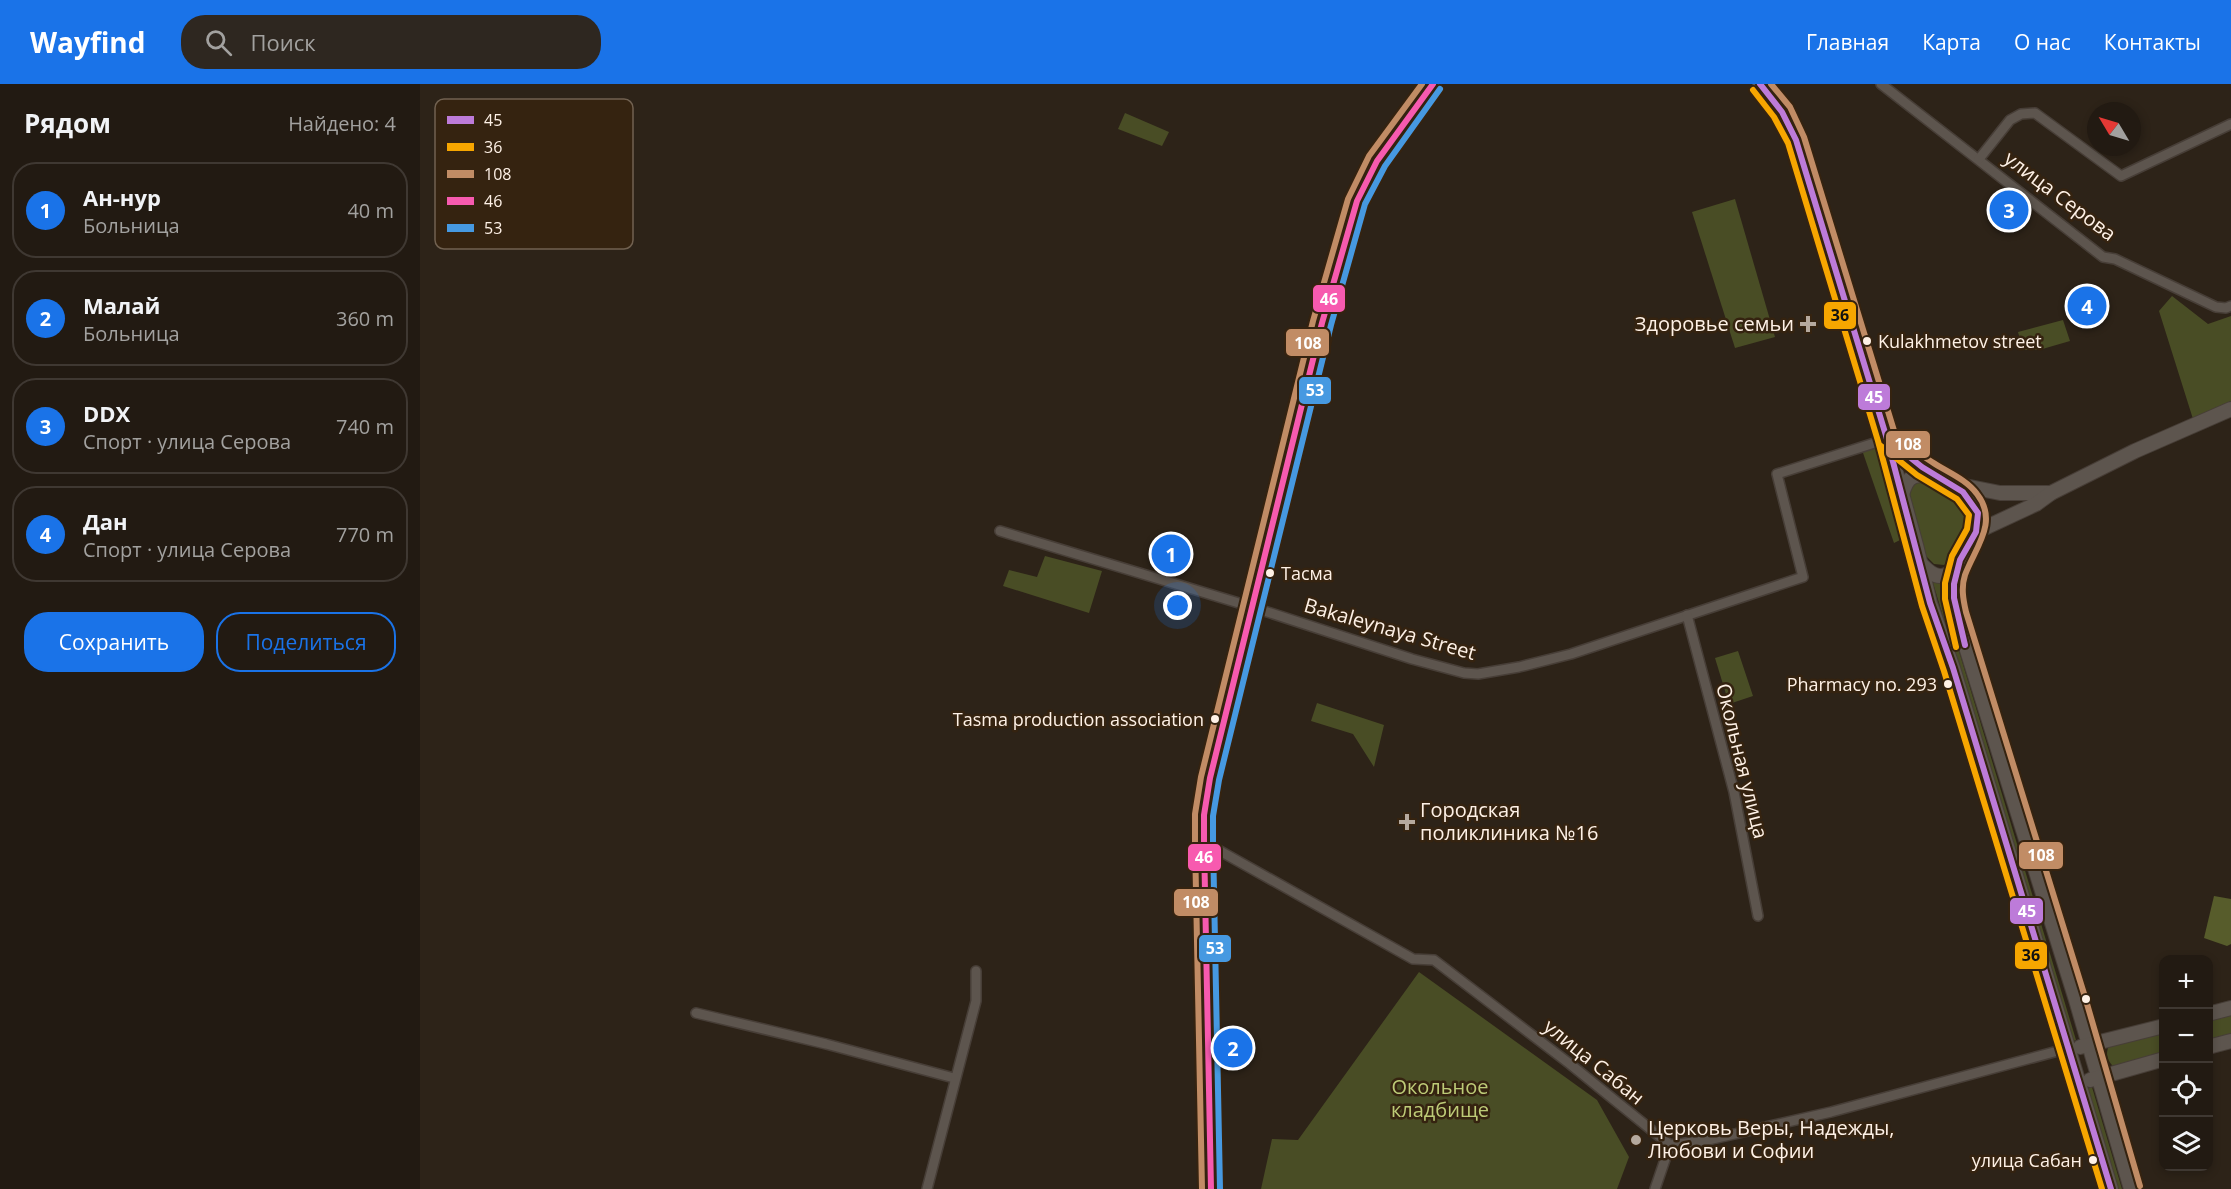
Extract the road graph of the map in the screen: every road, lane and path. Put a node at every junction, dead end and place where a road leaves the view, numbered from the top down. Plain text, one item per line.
1 (1433, 84) edge
2 (1752, 84) edge
3 (1760, 84) edge
4 (1881, 84) edge
5 (1782, 111) junction
6 (2231, 124) edge
7 (1979, 159) junction
8 (2231, 306) edge
9 (2231, 409) edge
10 (1887, 440) junction
11 (1944, 480) junction
12 (2051, 493) junction
13 (1902, 495) junction
14 (1000, 531) dead end
15 (1976, 532) junction
16 (1960, 560) junction
17 (1921, 564) junction
18 (1252, 607) junction
19 (1687, 615) junction
20 (1204, 842) junction
21 (1758, 916) dead end
22 (976, 971) dead end
23 (2231, 1008) edge
24 (696, 1013) dead end
25 (2213, 1013) edge
26 (2159, 1027) edge
27 (2231, 1041) edge
28 (2213, 1046) edge
29 (2089, 1047) junction
30 (2069, 1048) junction
31 (2159, 1060) edge
32 (954, 1078) junction
33 (2099, 1078) junction
34 (2079, 1083) junction
35 (1670, 1145) junction
36 (927, 1189) edge
37 (1210, 1189) edge
38 (1655, 1189) edge
39 (2111, 1189) edge
40 (2131, 1189) edge

1 - 18 main road
2 - 5 main road
3 - 5 main road
4 - 7 street, улица Серова
5 - 10 main road
6 - 7 street
7 - 8 street, улица Серова
9 - 12 main road
10 - 11 main road
10 - 13 main road
10 - 19 street, Bakaleynaya Street
11 - 12 main road
11 - 13 main road
11 - 15 main road
12 - 15 main road
13 - 17 main road
14 - 18 street, Bakaleynaya Street
15 - 16 main road
16 - 17 main road
16 - 29 main road
17 - 30 main road
18 - 19 street, Bakaleynaya Street
18 - 20 main road
19 - 21 street, Окольная улица
20 - 35 street, улица Сабан
20 - 37 main road
22 - 32 street
23 - 25 main road
24 - 32 street
26 - 29 main road
27 - 28 main road
29 - 30 main road
29 - 33 main road
30 - 34 main road
30 - 35 street
31 - 33 main road
32 - 36 street
33 - 34 main road
33 - 40 main road
34 - 39 main road
35 - 38 street

